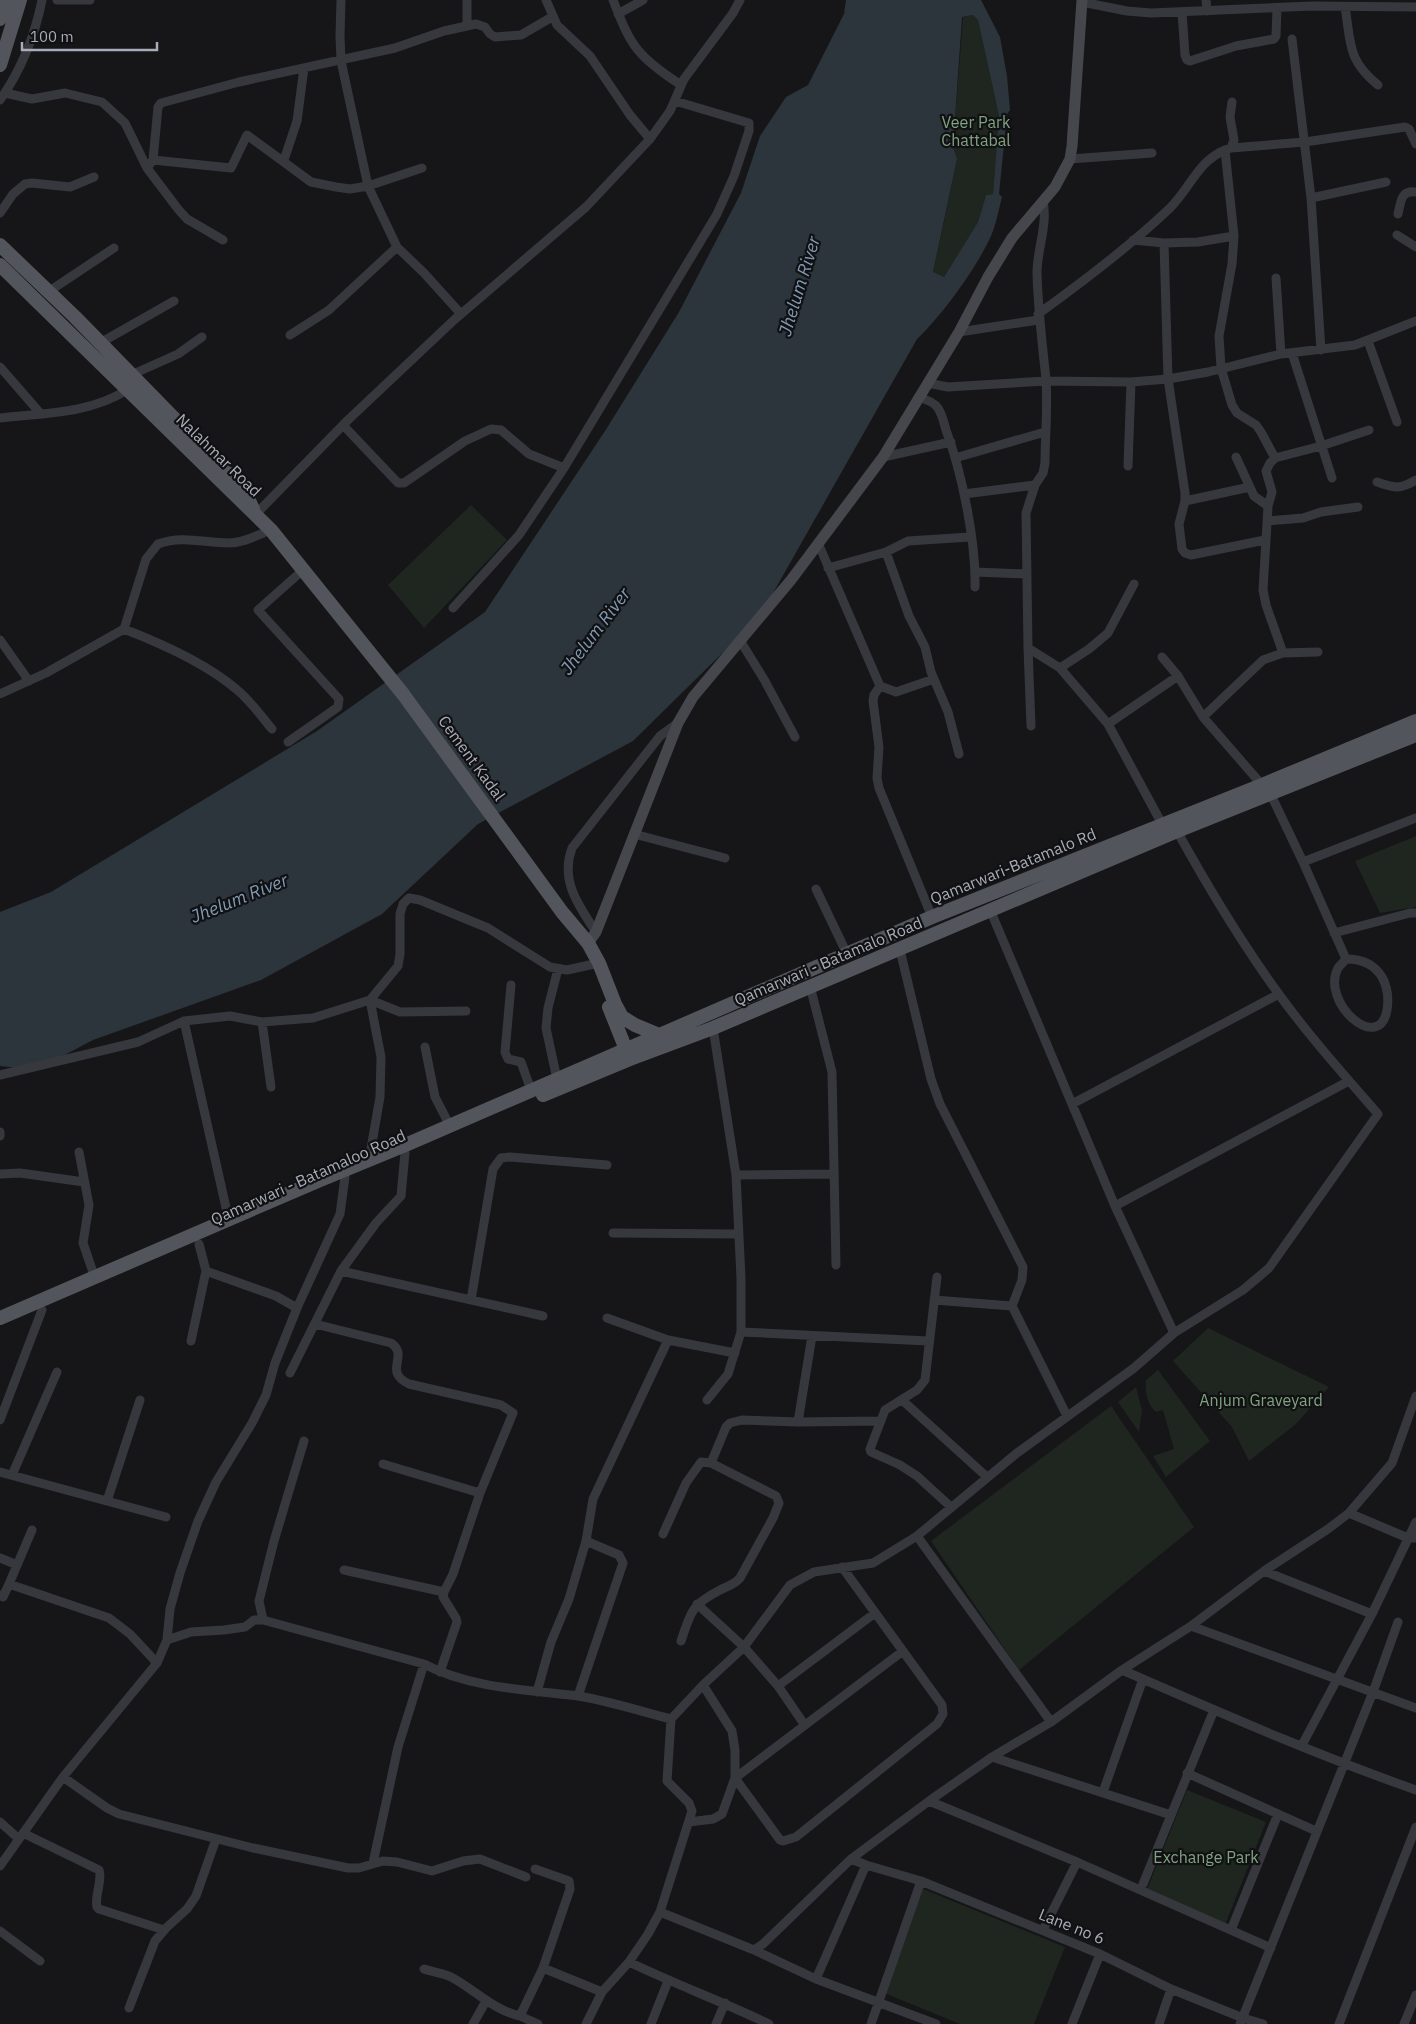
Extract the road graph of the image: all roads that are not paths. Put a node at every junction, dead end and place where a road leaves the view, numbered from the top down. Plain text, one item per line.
1 (6, 0) edge
2 (20, 0) edge
3 (42, 0) edge
4 (56, 0) edge
5 (90, 0) edge
6 (341, 0) edge
7 (467, 0) edge
8 (546, 0) edge
9 (613, 0) edge
10 (643, 0) edge
11 (740, 0) edge
12 (1206, 0) edge
13 (1082, 1) edge
14 (1313, 3) edge
15 (1380, 3) edge
16 (1345, 7) junction
17 (1416, 7) edge
18 (1277, 8) junction
19 (1207, 11) junction
20 (1182, 12) junction
21 (618, 14) junction
22 (552, 17) junction
23 (0, 18) edge
24 (468, 26) junction
25 (1292, 39) dead end
26 (341, 61) junction
27 (0, 65) edge
28 (304, 68) junction
29 (681, 85) junction
30 (1378, 85) dead end
31 (2, 96) edge
32 (675, 101) junction
33 (1232, 102) dead end
34 (650, 139) junction
35 (1305, 142) junction
36 (1416, 144) edge
37 (1228, 149) junction
38 (1152, 153) dead end
39 (1070, 159) junction
40 (284, 160) junction
41 (150, 164) junction
42 (422, 168) dead end
43 (94, 177) dead end
44 (1386, 182) dead end
45 (368, 186) junction
46 (1416, 192) edge
47 (1311, 198) junction
48 (1044, 201) junction
49 (0, 213) edge
50 (1398, 214) dead end
51 (1396, 235) dead end
52 (1234, 236) junction
53 (223, 240) dead end
54 (1133, 240) junction
55 (1164, 243) junction
56 (0, 245) edge
57 (397, 247) junction
58 (1416, 247) edge
59 (114, 248) dead end
60 (0, 265) edge
61 (1276, 278) dead end
62 (48, 292) junction
63 (174, 301) dead end
64 (461, 314) junction
65 (1038, 317) junction
66 (1415, 324) edge
67 (959, 332) junction
68 (290, 335) dead end
69 (202, 337) dead end
70 (1368, 341) junction
71 (100, 343) junction
72 (1321, 350) junction
73 (1292, 353) junction
74 (1281, 354) junction
75 (0, 367) edge
76 (1221, 368) junction
77 (131, 375) junction
78 (1168, 379) junction
79 (1046, 381) junction
80 (1131, 382) junction
81 (927, 383) junction
82 (127, 390) junction
83 (918, 396) junction
84 (40, 413) junction
85 (0, 418) edge
86 (1397, 422) dead end
87 (343, 425) junction
88 (1369, 430) dead end
89 (1045, 432) junction
90 (951, 442) junction
91 (1321, 446) junction
92 (883, 456) junction
93 (1236, 457) dead end
94 (955, 458) junction
95 (1276, 458) junction
96 (1128, 466) dead end
97 (564, 468) junction
98 (1332, 478) dead end
99 (1416, 480) edge
100 (1377, 482) dead end
101 (1035, 485) junction
102 (1250, 487) junction
103 (964, 494) junction
104 (1185, 501) junction
105 (1268, 506) junction
106 (1358, 507) dead end
107 (256, 514) junction
108 (1268, 521) junction
109 (271, 530) junction
110 (970, 537) junction
111 (1265, 540) junction
112 (818, 543) junction
113 (886, 552) junction
114 (828, 568) junction
115 (303, 570) junction
116 (975, 572) junction
117 (1026, 574) junction
118 (1134, 584) dead end
119 (975, 587) dead end
120 (453, 608) dead end
121 (124, 629) junction
122 (0, 640) edge
123 (741, 642) junction
124 (1028, 648) junction
125 (1318, 652) dead end
126 (1283, 653) junction
127 (1162, 657) dead end
128 (1060, 668) junction
129 (1178, 676) junction
130 (934, 679) junction
131 (28, 681) junction
132 (880, 686) junction
133 (0, 694) edge
134 (1202, 718) junction
135 (1416, 721) edge
136 (678, 722) junction
137 (1108, 724) junction
138 (1031, 726) dead end
139 (272, 730) dead end
140 (1416, 735) edge
141 (795, 737) dead end
142 (288, 742) dead end
143 (959, 754) dead end
144 (1266, 790) junction
145 (1416, 818) edge
146 (1162, 824) junction
147 (1177, 831) junction
148 (634, 834) junction
149 (725, 858) dead end
150 (1303, 862) junction
151 (816, 889) dead end
152 (991, 912) junction
153 (1416, 913) edge
154 (932, 917) junction
155 (1334, 933) junction
156 (592, 938) junction
157 (900, 950) junction
158 (847, 954) junction
159 (1346, 959) junction
160 (596, 962) junction
161 (558, 969) junction
162 (511, 985) dead end
163 (810, 986) junction
164 (1279, 994) junction
165 (370, 1000) junction
166 (466, 1011) dead end
167 (184, 1021) junction
168 (262, 1022) junction
169 (713, 1028) junction
170 (660, 1035) junction
171 (426, 1048) dead end
172 (627, 1054) junction
173 (0, 1075) edge
174 (557, 1079) junction
175 (1349, 1081) junction
176 (271, 1087) dead end
177 (531, 1090) junction
178 (1072, 1104) junction
179 (450, 1126) junction
180 (78, 1152) dead end
181 (404, 1153) junction
182 (369, 1160) junction
183 (606, 1165) dead end
184 (0, 1174) edge
185 (833, 1174) junction
186 (736, 1175) junction
187 (345, 1177) junction
188 (84, 1182) junction
189 (1115, 1206) junction
190 (229, 1221) junction
191 (613, 1233) dead end
192 (738, 1234) junction
193 (199, 1244) junction
194 (836, 1265) dead end
195 (206, 1271) junction
196 (340, 1271) junction
197 (937, 1277) dead end
198 (95, 1278) junction
199 (471, 1300) junction
200 (934, 1300) junction
201 (1012, 1306) junction
202 (297, 1308) junction
203 (42, 1310) junction
204 (543, 1316) dead end
205 (0, 1318) edge
206 (607, 1318) dead end
207 (315, 1324) junction
208 (0, 1327) edge
209 (741, 1332) junction
210 (1174, 1334) junction
211 (812, 1336) junction
212 (668, 1340) junction
213 (190, 1341) dead end
214 (928, 1341) junction
215 (735, 1353) junction
216 (57, 1372) dead end
217 (290, 1373) dead end
218 (1416, 1396) edge
219 (140, 1400) dead end
220 (707, 1400) dead end
221 (902, 1400) junction
222 (1067, 1416) junction
223 (0, 1420) edge
224 (882, 1421) junction
225 (798, 1422) junction
226 (304, 1441) dead end
227 (711, 1463) junction
228 (383, 1464) dead end
229 (0, 1472) edge
230 (12, 1475) junction
231 (987, 1477) junction
232 (480, 1493) junction
233 (107, 1501) junction
234 (951, 1507) junction
235 (1349, 1513) junction
236 (166, 1517) dead end
237 (1416, 1522) edge
238 (32, 1530) dead end
239 (663, 1534) dead end
240 (917, 1536) junction
241 (1412, 1538) edge
242 (586, 1541) junction
243 (0, 1558) edge
244 (17, 1564) junction
245 (842, 1567) junction
246 (344, 1570) dead end
247 (1264, 1571) junction
248 (9, 1584) junction
249 (444, 1592) junction
250 (1, 1598) edge
251 (697, 1604) junction
252 (875, 1613) junction
253 (1372, 1614) junction
254 (263, 1620) junction
255 (1398, 1622) dead end
256 (1191, 1626) junction
257 (167, 1640) junction
258 (681, 1641) dead end
259 (744, 1647) junction
260 (903, 1651) junction
261 (157, 1663) junction
262 (424, 1664) junction
263 (1122, 1670) junction
264 (440, 1672) junction
265 (1143, 1679) junction
266 (1336, 1680) junction
267 (703, 1685) junction
268 (778, 1686) junction
269 (537, 1692) junction
270 (1373, 1692) junction
271 (578, 1696) junction
272 (1416, 1708) edge
273 (1214, 1710) junction
274 (671, 1719) junction
275 (1051, 1722) junction
276 (804, 1724) junction
277 (1302, 1745) junction
278 (992, 1757) junction
279 (1343, 1764) junction
280 (1188, 1773) junction
281 (63, 1778) junction
282 (735, 1778) junction
283 (1416, 1790) edge
284 (1103, 1792) junction
285 (929, 1801) junction
286 (1278, 1814) junction
287 (1171, 1815) junction
288 (0, 1822) edge
289 (689, 1822) junction
290 (1416, 1827) edge
291 (1316, 1831) junction
292 (21, 1836) junction
293 (216, 1839) junction
294 (851, 1859) junction
295 (1077, 1862) junction
296 (372, 1863) junction
297 (866, 1865) junction
298 (0, 1866) edge
299 (536, 1869) dead end
300 (526, 1877) dead end
301 (921, 1881) junction
302 (1143, 1884) dead end
303 (660, 1912) junction
304 (164, 1930) junction
305 (1043, 1930) junction
306 (1231, 1930) junction
307 (0, 1931) edge
308 (1271, 1948) junction
309 (754, 1950) junction
310 (1100, 1954) junction
311 (40, 1961) dead end
312 (629, 1962) junction
313 (543, 1968) junction
314 (424, 1969) dead end
315 (816, 1979) junction
316 (668, 1980) junction
317 (1171, 1989) junction
318 (602, 1992) junction
319 (1416, 1995) edge
320 (486, 2001) junction
321 (725, 2003) junction
322 (879, 2003) junction
323 (129, 2008) dead end
324 (520, 2016) junction
325 (1241, 2021) edge
326 (473, 2024) edge
327 (538, 2024) edge
328 (586, 2024) edge
329 (651, 2024) edge
330 (716, 2024) edge
331 (768, 2024) edge
332 (871, 2024) edge
333 (934, 2024) edge
334 (1072, 2024) edge
335 (1159, 2024) edge
336 (1263, 2024) edge
337 (1339, 2024) edge
338 (1404, 2024) edge

1 - 23 main road
2 - 27 main road
3 - 31 street
4 - 5 street
6 - 26 street
7 - 24 street
8 - 22 street
9 - 21 street
10 - 21 street
11 - 29 street
12 - 19 street
13 - 20 street
13 - 39 street
14 - 16 street
14 - 18 street
15 - 16 street
15 - 17 street
16 - 30 street
18 - 19 street
18 - 20 street
19 - 20 street
21 - 29 street
22 - 24 street
22 - 34 street
24 - 26 street
25 - 35 street
26 - 28 street
26 - 45 street
28 - 40 street
28 - 41 street
29 - 32 street
31 - 41 street
32 - 34 street
32 - 97 street
33 - 37 street
34 - 64 street
35 - 36 street
35 - 37 street
35 - 47 street
37 - 52 street
37 - 54 street
38 - 39 street
39 - 48 street
40 - 41 street
40 - 45 street
41 - 53 street
42 - 45 street
43 - 49 street
44 - 47 street
45 - 57 street
46 - 50 street
47 - 72 street
48 - 65 street
48 - 67 street
51 - 58 street
52 - 55 street
52 - 76 street
54 - 55 street
54 - 65 street
55 - 78 street
56 - 62 main road, Nalahmar Road
57 - 64 street
57 - 68 street
59 - 62 street
60 - 82 main road, Nalahmar Road
61 - 74 street
62 - 71 main road, Nalahmar Road
63 - 71 street
64 - 87 street
65 - 67 street
65 - 79 street
66 - 70 street
67 - 81 street
69 - 77 street
70 - 72 street
70 - 86 street
71 - 77 main road, Nalahmar Road
72 - 73 street
73 - 74 street
73 - 91 street
74 - 76 street
75 - 84 street
76 - 78 street
76 - 95 street
77 - 107 main road, Nalahmar Road
78 - 80 street
78 - 104 street
79 - 80 street
79 - 81 street
79 - 89 street
80 - 96 street
81 - 83 street
82 - 84 street
82 - 107 main road, Nalahmar Road
83 - 90 street
83 - 92 street
84 - 85 street
87 - 97 street
87 - 107 street
88 - 91 street
89 - 94 street
89 - 101 street
90 - 92 street
90 - 94 street
91 - 95 street
91 - 98 street
92 - 112 street
93 - 102 street
94 - 103 street
95 - 105 street
97 - 120 street
99 - 100 street
101 - 103 street
101 - 117 street
102 - 104 street
102 - 105 street
103 - 110 street
104 - 111 street
105 - 108 street
106 - 108 street
107 - 109 main road, Cement Kadal
108 - 111 street
109 - 115 main road, Cement Kadal
109 - 121 street
110 - 113 street
110 - 116 street
111 - 126 street
112 - 114 street
112 - 123 street
113 - 114 street
113 - 130 street
114 - 132 street
115 - 142 street
115 - 156 main road, Cement Kadal
116 - 117 street
116 - 119 street
117 - 124 street
118 - 128 street
121 - 131 street
121 - 139 street
122 - 131 street
123 - 136 street
123 - 141 street
124 - 128 street
124 - 138 street
125 - 126 street
126 - 134 street
127 - 129 street
128 - 137 street
129 - 134 street
129 - 137 street
130 - 132 street
130 - 143 street
131 - 133 street
132 - 154 street
134 - 144 street
135 - 144 main road, Qamarwari-Batamalo Rd
136 - 148 street
136 - 156 street
137 - 146 street
140 - 144 main road, Qamarwari-Batamalo Rd
144 - 146 main road, Qamarwari-Batamalo Rd
144 - 147 main road, Qamarwari-Batamalo Rd
144 - 150 street
145 - 150 street
146 - 154 main road, Qamarwari-Batamalo Rd
147 - 152 main road, Qamarwari - Batamalo Road
147 - 164 street
148 - 149 street
148 - 156 street
150 - 155 street
151 - 158 street
152 - 157 main road, Qamarwari - Batamalo Road
152 - 178 street
153 - 155 street
154 - 158 main road, Qamarwari-Batamalo Rd
155 - 159 street
156 - 160 main road, Cement Kadal
157 - 163 main road, Qamarwari - Batamalo Road
157 - 201 street
158 - 170 main road, Qamarwari-Batamalo Rd
159 - 159 street
160 - 161 street
160 - 170 main road
160 - 172 main road
161 - 165 street
161 - 174 street
162 - 177 street
163 - 169 main road, Qamarwari - Batamalo Road
163 - 185 street
164 - 175 street
164 - 178 street
165 - 166 street
165 - 168 street
165 - 182 street
167 - 168 street
167 - 173 street
167 - 190 street
168 - 176 street
169 - 172 main road, Qamarwari - Batamalo Road
169 - 186 street
170 - 172 main road, Qamarwari-Batamalo Rd
171 - 179 street
172 - 174 main road, Qamarwari - Batamaloo Road
172 - 181 main road, Qamarwari - Batamaloo Road
174 - 177 main road, Qamarwari - Batamaloo Road
175 - 189 street
175 - 210 street
177 - 179 main road, Qamarwari - Batamaloo Road
178 - 189 street
179 - 182 main road, Qamarwari - Batamaloo Road
180 - 188 street
181 - 187 main road, Qamarwari - Batamaloo Road
181 - 196 street
182 - 190 main road, Qamarwari - Batamaloo Road
183 - 199 street
184 - 188 street
185 - 186 street
185 - 194 street
186 - 192 street
187 - 193 main road, Qamarwari - Batamaloo Road
187 - 202 street
188 - 198 street
189 - 210 street
190 - 198 main road, Qamarwari - Batamaloo Road
191 - 192 street
192 - 209 street
193 - 195 street
193 - 203 main road, Qamarwari - Batamaloo Road
195 - 202 street
195 - 213 street
196 - 199 street
196 - 207 street
197 - 200 street
198 - 205 main road, Qamarwari - Batamaloo Road
199 - 204 street
200 - 201 street
200 - 214 street
201 - 222 street
202 - 257 street
203 - 208 main road, Qamarwari - Batamaloo Road
203 - 223 street
206 - 212 street
207 - 217 street
207 - 232 street
209 - 211 street
209 - 215 street
210 - 222 street
211 - 214 street
211 - 225 street
212 - 215 street
212 - 242 street
214 - 221 street
215 - 220 street
216 - 230 street
218 - 235 street
219 - 233 street
221 - 224 street
221 - 231 street
222 - 231 street
224 - 225 street
224 - 234 street
225 - 227 street
226 - 254 street
227 - 239 street
227 - 251 street
228 - 232 street
229 - 230 street
230 - 233 street
231 - 234 street
232 - 249 street
233 - 236 street
234 - 240 street
235 - 241 street
235 - 247 street
237 - 241 street
238 - 244 street
240 - 245 street
240 - 275 street
241 - 253 street
242 - 269 street
242 - 271 street
243 - 244 street
244 - 248 street
245 - 252 street
245 - 259 street
246 - 249 street
247 - 253 street
247 - 256 street
248 - 250 street
248 - 261 street
249 - 264 street
251 - 258 street
251 - 259 street
252 - 260 street
252 - 268 street
253 - 266 street
254 - 257 street
254 - 262 street
255 - 270 street
256 - 263 street
256 - 266 street
257 - 261 street
259 - 267 street
259 - 268 street
260 - 276 street
260 - 282 street
261 - 281 street
262 - 264 street
262 - 296 street
263 - 265 street
263 - 275 street
264 - 269 street
265 - 273 street
265 - 284 street
266 - 270 street
266 - 277 street
267 - 274 street
267 - 282 street
268 - 276 street
269 - 271 street
270 - 272 street
270 - 279 street
271 - 274 street
273 - 277 street
273 - 280 street
274 - 289 street
275 - 278 street
276 - 282 street
277 - 279 street
278 - 284 street
278 - 285 street
279 - 283 street
279 - 291 street
280 - 286 street
280 - 287 street
281 - 292 street
281 - 293 street
282 - 289 street
284 - 287 street
285 - 294 street
285 - 295 street
286 - 291 street
286 - 306 street
287 - 302 street
288 - 292 street
289 - 303 street
290 - 337 street
291 - 308 street
292 - 298 street
292 - 304 street
293 - 296 street
293 - 304 street
294 - 297 street, Lane no 6
294 - 309 street
295 - 305 street
295 - 306 street
296 - 300 street
297 - 301 street, Lane no 6
297 - 315 street
299 - 313 street
301 - 305 street, Lane no 6
301 - 322 street
303 - 309 street
303 - 312 street
304 - 323 street
305 - 310 street, Lane no 6
306 - 308 street
307 - 311 street
308 - 325 street
309 - 315 street
310 - 317 street, Lane no 6
310 - 334 street
312 - 316 street
312 - 318 street
313 - 318 street
313 - 324 street
314 - 320 street
315 - 322 street
316 - 321 street
316 - 329 street
317 - 325 street, Lane no 6
317 - 335 street
318 - 328 street
319 - 338 street
320 - 324 street
320 - 326 street
321 - 330 street
321 - 331 street
322 - 332 street
322 - 333 street
324 - 327 street
325 - 336 street, Lane no 6

